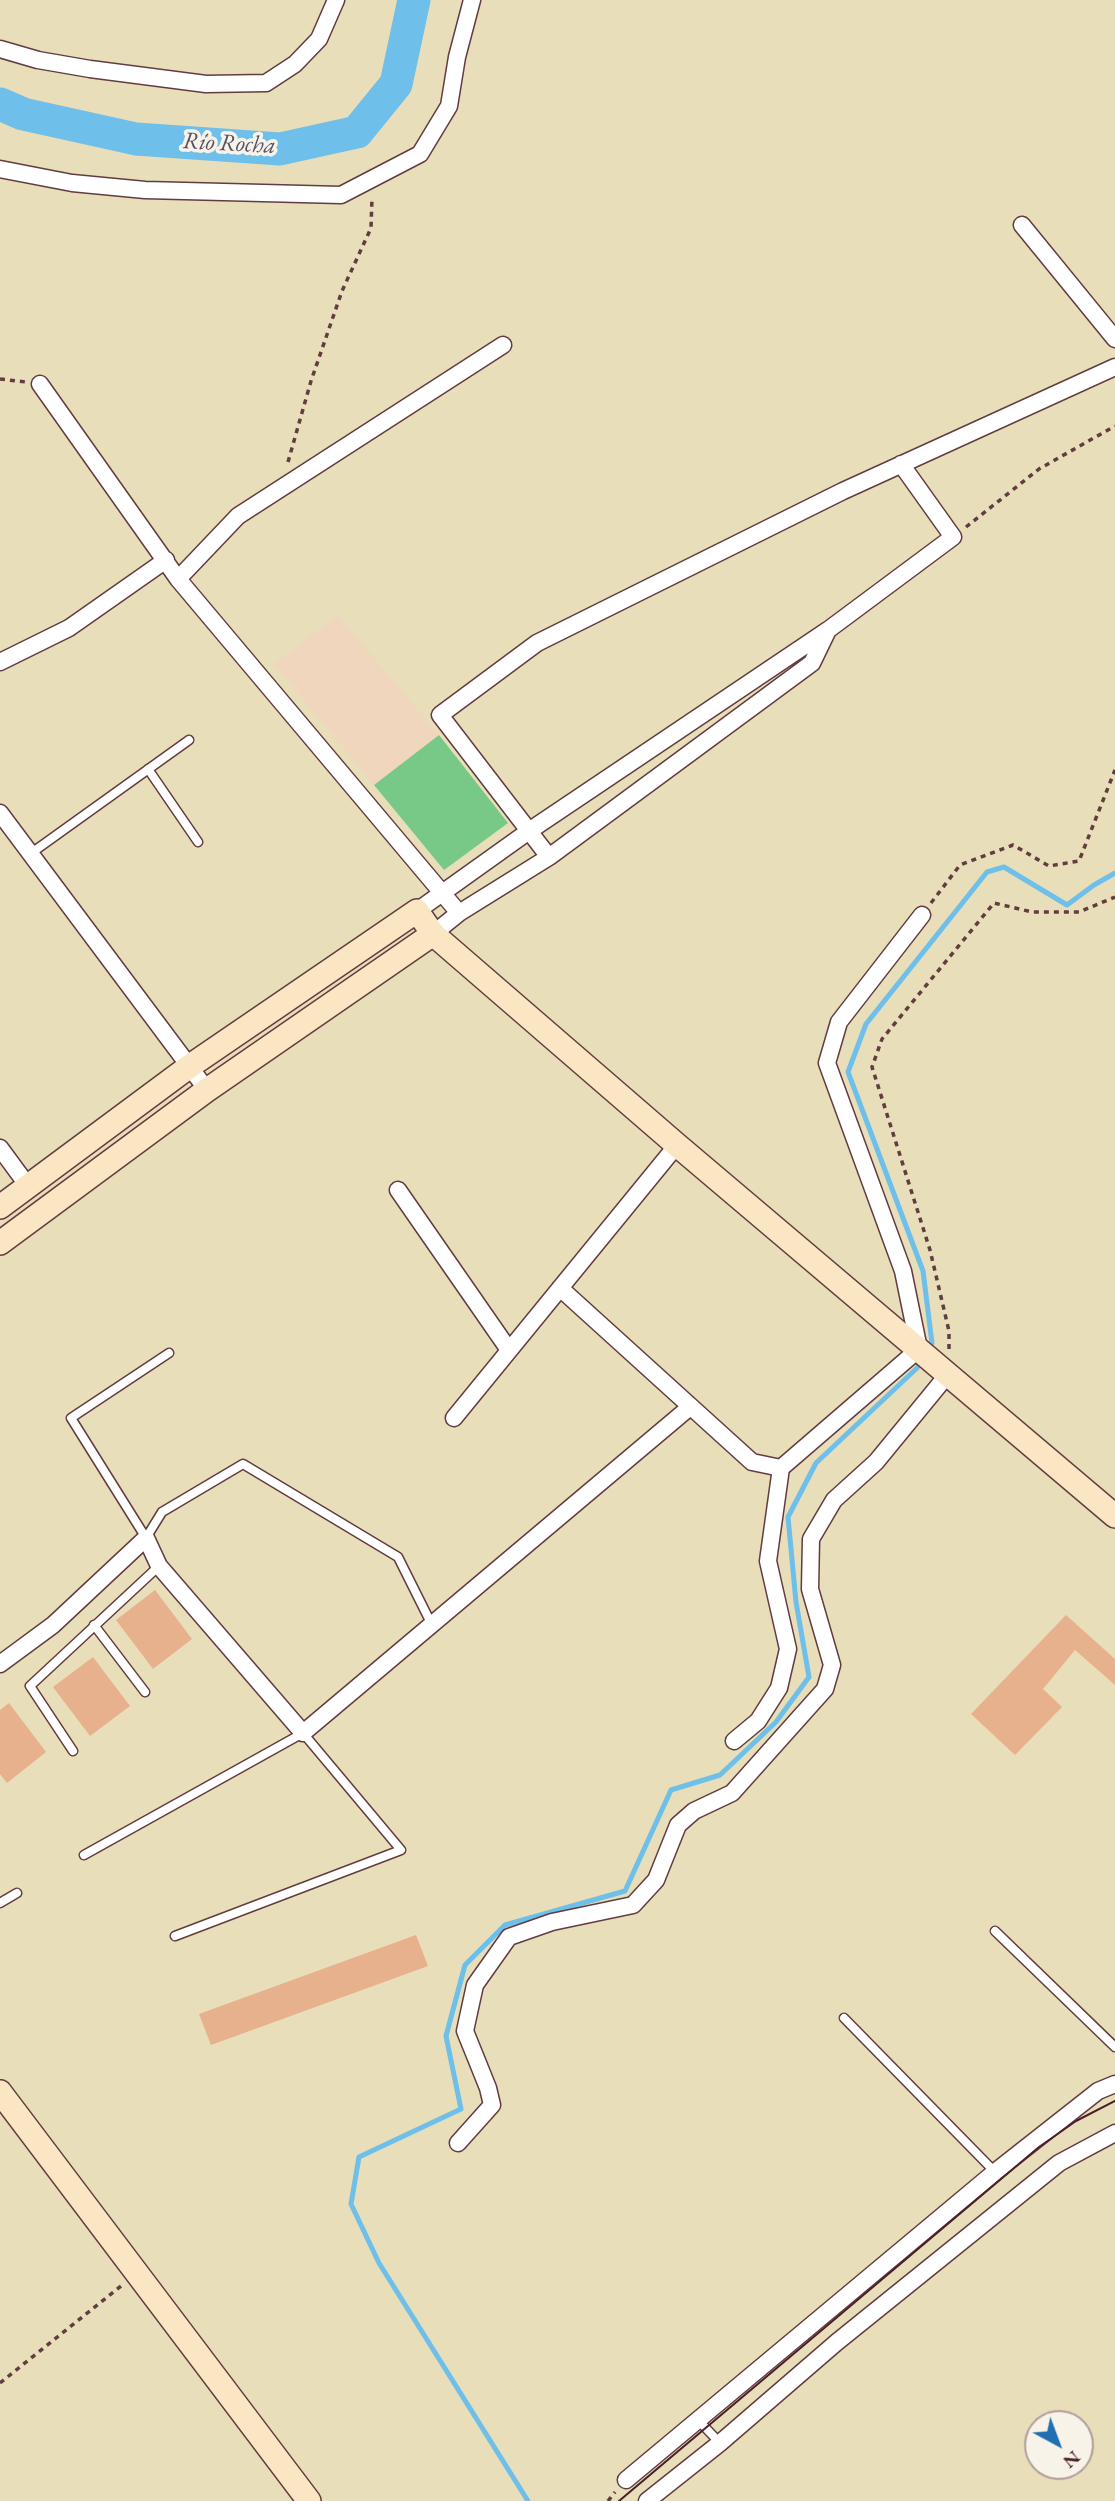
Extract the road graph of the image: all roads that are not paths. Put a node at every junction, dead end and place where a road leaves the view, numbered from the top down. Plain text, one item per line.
1 (336, 0) edge
2 (472, 0) edge
3 (0, 49) edge
4 (0, 169) edge
5 (1022, 225) dead end
6 (1115, 339) edge
7 (503, 345) dead end
8 (1115, 367) edge
9 (40, 384) road end
10 (901, 464) junction
11 (166, 560) junction
12 (178, 579) junction
13 (828, 630) junction
14 (0, 662) edge
15 (189, 740) dead end
16 (148, 769) junction
17 (0, 813) edge
18 (529, 831) junction
19 (198, 842) dead end
20 (30, 854) junction
21 (549, 857) junction
22 (443, 893) junction
23 (417, 911) junction
24 (458, 913) junction
25 (922, 915) road end
26 (433, 934) junction
27 (190, 1066) junction
28 (206, 1090) junction
29 (677, 1145) junction
30 (0, 1149) edge
31 (28, 1186) junction
32 (398, 1190) dead end
33 (0, 1207) edge
34 (0, 1243) edge
35 (560, 1288) junction
36 (509, 1350) junction
37 (169, 1353) dead end
38 (930, 1358) junction
39 (690, 1407) junction
40 (454, 1418) dead end
41 (781, 1468) junction
42 (1115, 1516) edge
43 (146, 1538) junction
44 (159, 1566) junction
45 (431, 1623) junction
46 (94, 1625) junction
47 (2, 1658) edge
48 (145, 1692) dead end
49 (303, 1733) junction
50 (734, 1741) dead end
51 (73, 1751) dead end
52 (84, 1855) dead end
53 (17, 1893) dead end
54 (0, 1903) edge
55 (995, 1931) dead end
56 (175, 1936) dead end
57 (844, 2018) dead end
58 (1115, 2047) edge
59 (1115, 2084) edge
60 (0, 2092) edge
61 (1115, 2133) edge
62 (458, 2143) dead end
63 (995, 2172) junction
64 (698, 2420) junction
65 (720, 2443) junction
66 (625, 2480) dead end
67 (657, 2498) edge
68 (309, 2501) edge

1 - 3 street
2 - 4 street
5 - 6 street
7 - 12 street
8 - 10 street
9 - 11 street
10 - 13 street
10 - 18 street
11 - 12 street
11 - 14 street
12 - 22 street
13 - 18 street
13 - 21 street
15 - 16 lane
16 - 19 lane
16 - 20 lane
17 - 20 street
18 - 21 street
18 - 22 street
20 - 27 street
21 - 24 street
22 - 23 street
22 - 24 street
23 - 26 street
23 - 27 street
24 - 26 street
25 - 38 street
26 - 28 street
26 - 29 street
27 - 28 street
27 - 31 street
28 - 34 street
29 - 35 street
29 - 38 street
30 - 31 street
31 - 33 street
32 - 36 street
35 - 36 street
35 - 39 street
36 - 40 street
37 - 43 lane
38 - 41 street
38 - 42 street
38 - 62 street
39 - 41 street
39 - 45 street
41 - 50 street
43 - 44 street
43 - 45 lane
43 - 47 street
44 - 46 lane
44 - 49 street
45 - 49 street
46 - 48 lane
46 - 51 lane
49 - 52 lane
49 - 56 lane
53 - 54 lane
55 - 58 lane
57 - 63 lane
59 - 63 street
60 - 68 street
61 - 65 street
63 - 64 street
64 - 65 lane
64 - 66 street
65 - 67 street

